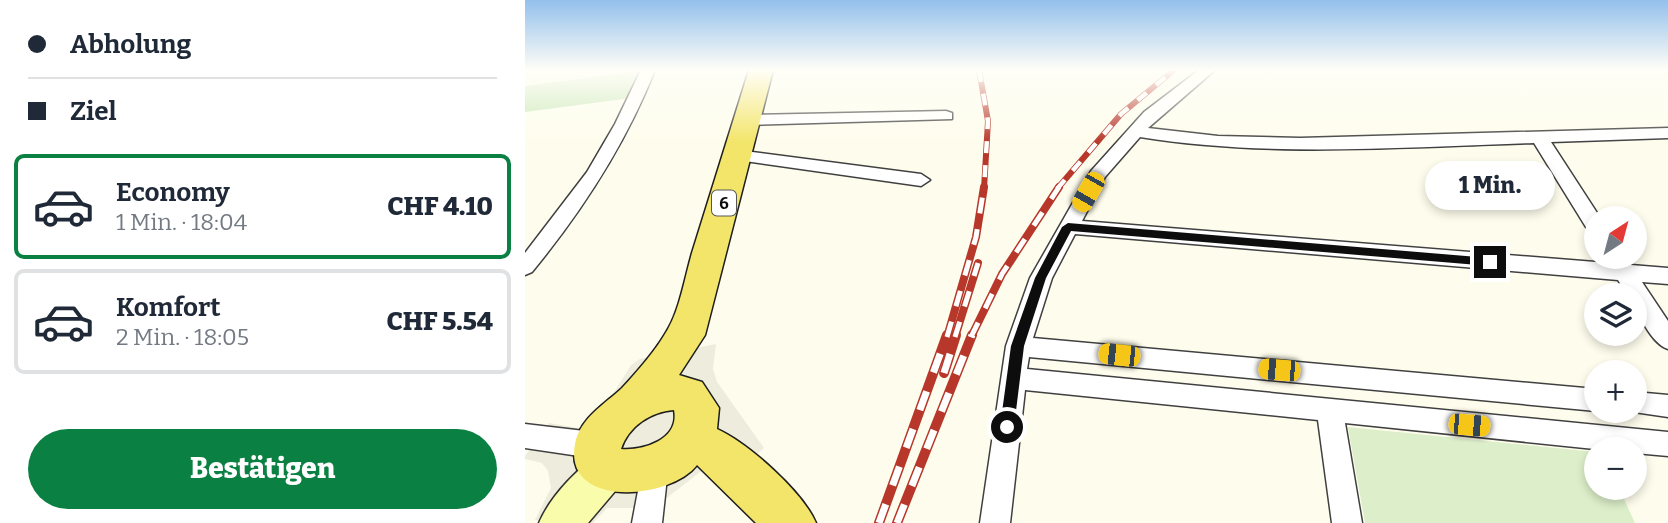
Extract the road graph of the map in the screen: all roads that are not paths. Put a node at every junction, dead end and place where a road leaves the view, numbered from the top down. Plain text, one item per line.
1 (637, 94) edge
2 (754, 94) edge
3 (1176, 94) edge
4 (946, 116) dead end
5 (746, 120) junction
6 (1137, 131) junction
7 (1668, 133) edge
8 (1539, 138) junction
9 (737, 155) junction
10 (921, 180) dead end
11 (1584, 208) edge
12 (1068, 227) junction
13 (1584, 262) edge
14 (525, 267) edge
15 (1624, 270) edge
16 (1642, 270) edge
17 (1668, 276) edge
18 (686, 335) junction
19 (1668, 340) edge
20 (1018, 346) junction
21 (1013, 378) junction
22 (1584, 399) edge
23 (635, 402) junction
24 (1647, 404) edge
25 (1668, 406) edge
26 (1330, 411) junction
27 (689, 417) junction
28 (525, 436) edge
29 (1668, 444) edge
30 (604, 456) junction
31 (654, 468) junction
32 (1346, 520) edge
33 (560, 523) edge
34 (646, 523) edge
35 (792, 523) edge
36 (995, 523) edge

1 - 14 street
2 - 5 main road, 6
3 - 6 street
4 - 5 street
5 - 9 main road, 6
6 - 8 street
6 - 12 street
7 - 8 street
8 - 11 street
9 - 10 street
9 - 18 main road, 6
12 - 13 street
12 - 20 street
15 - 19 street
16 - 17 street
18 - 23 main road, 6
18 - 27 main road, 6
20 - 21 street
20 - 22 street
21 - 26 street
21 - 36 street
23 - 27 main road
23 - 30 main road
24 - 25 street
26 - 29 street
26 - 32 street
27 - 31 main road
27 - 35 main road
28 - 30 street
30 - 31 main road
30 - 33 main road
31 - 34 street

